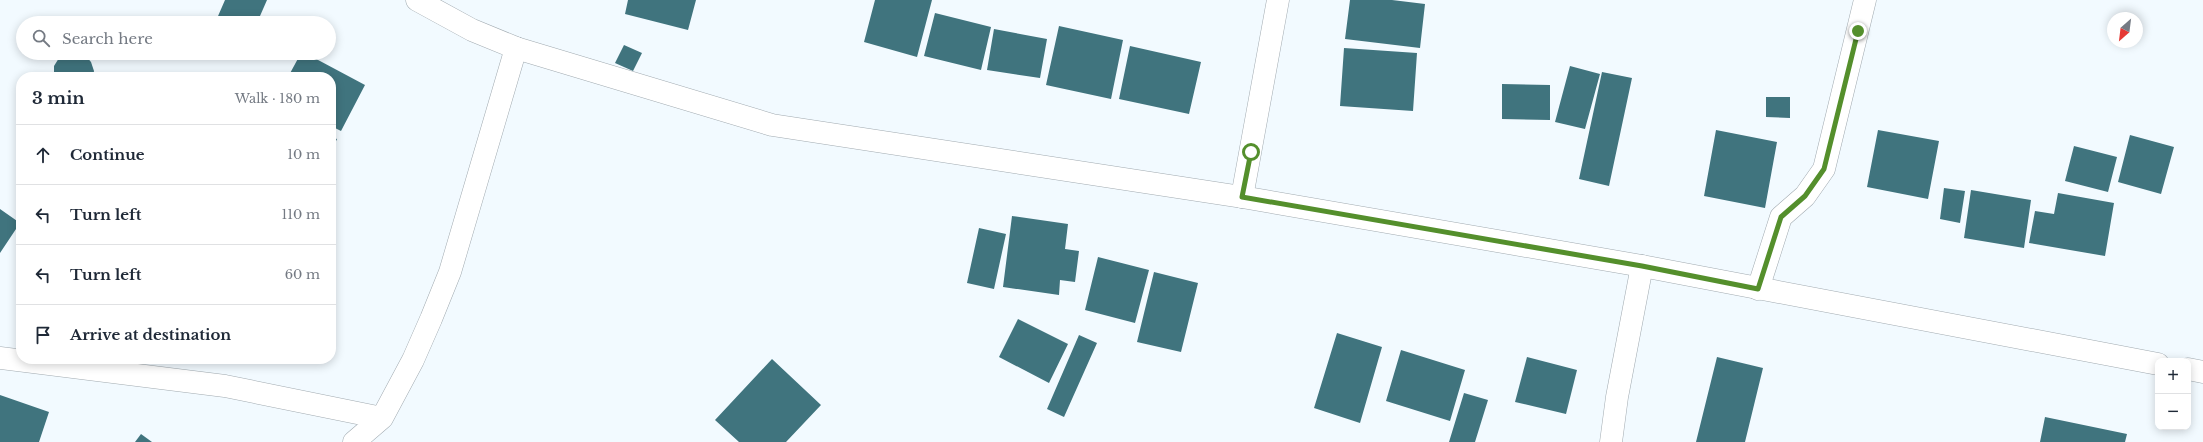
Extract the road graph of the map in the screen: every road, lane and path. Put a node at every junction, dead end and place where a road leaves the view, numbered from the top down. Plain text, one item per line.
1 (417, 0) edge
2 (1278, 0) edge
3 (1865, 0) edge
4 (516, 48) junction
5 (1242, 197) junction
6 (1642, 266) junction
7 (1758, 289) junction
8 (0, 358) edge
9 (16, 360) edge
10 (2155, 363) edge
11 (48, 364) edge
12 (2191, 370) edge
13 (2203, 372) edge
14 (382, 418) junction
15 (354, 442) edge
16 (1611, 442) edge

1 - 4 main road
2 - 5 main road
3 - 7 main road
4 - 5 main road
4 - 14 main road
5 - 6 main road
6 - 7 main road
6 - 16 main road
7 - 10 main road
8 - 9 main road
11 - 14 main road
12 - 13 main road
14 - 15 main road

